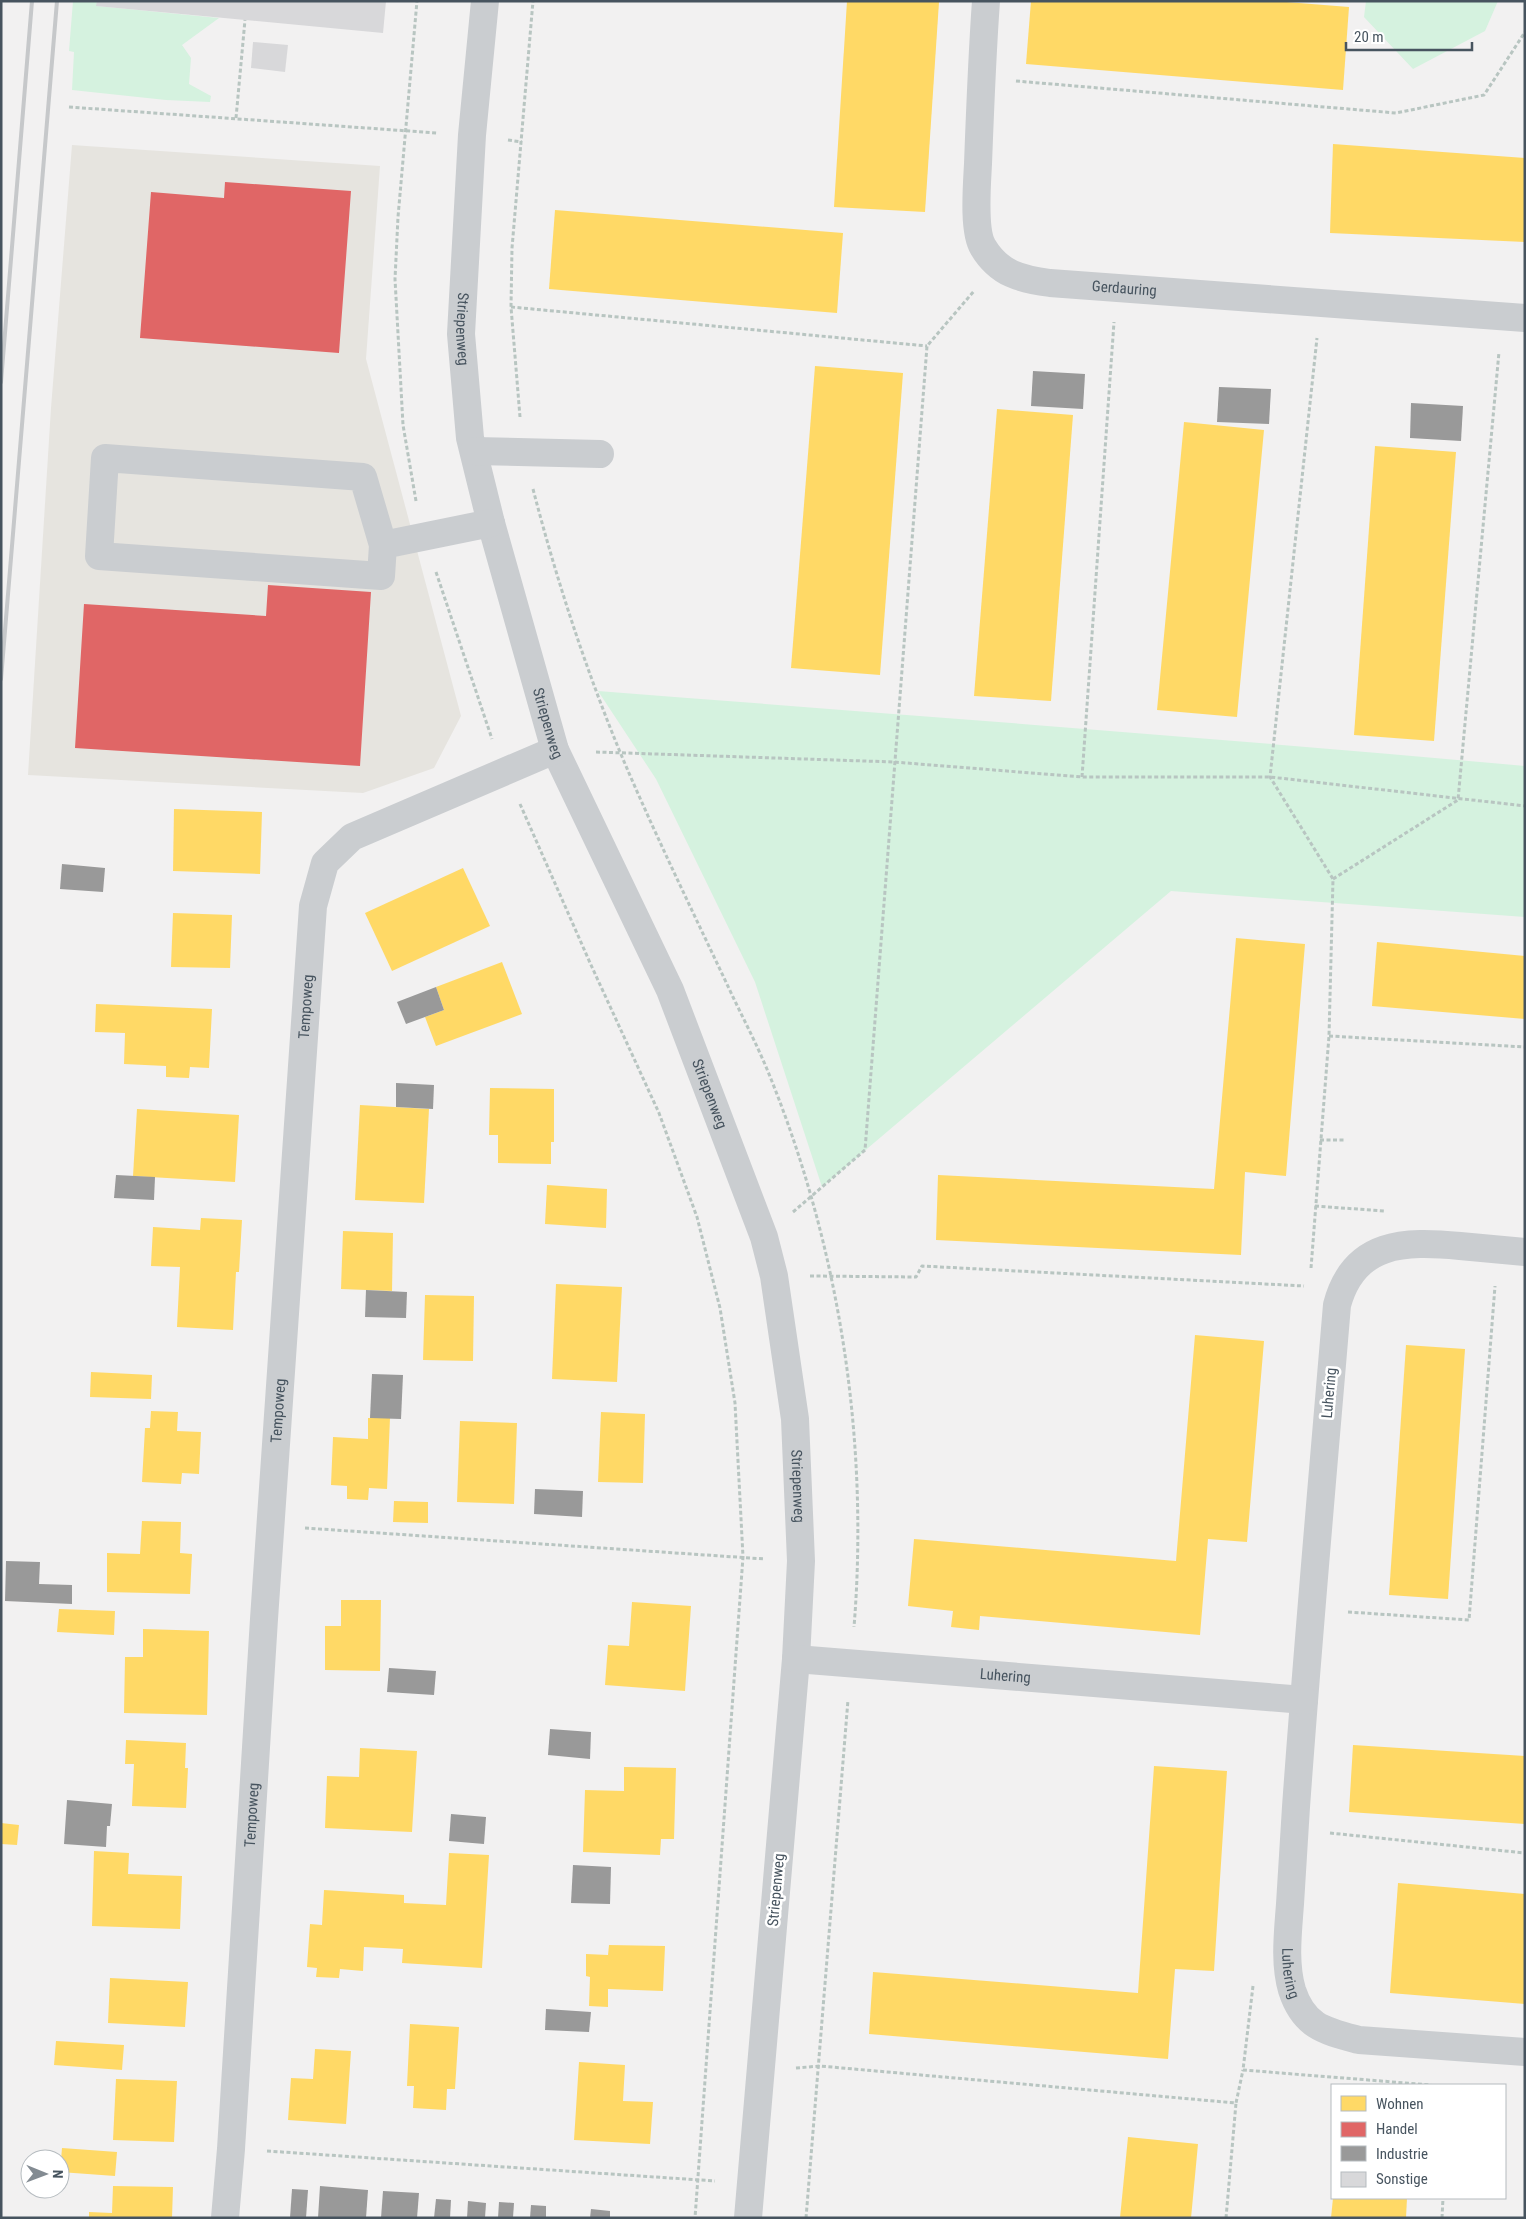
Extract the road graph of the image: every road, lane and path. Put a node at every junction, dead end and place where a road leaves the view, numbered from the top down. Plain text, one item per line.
1 (416, 1) edge
2 (484, 1) edge
3 (533, 1) edge
4 (986, 1) edge
5 (245, 20) dead end
6 (1525, 32) edge
7 (981, 78) junction
8 (68, 107) dead end
9 (236, 118) junction
10 (406, 131) junction
11 (472, 135) junction
12 (522, 142) junction
13 (996, 266) junction
14 (1116, 287) junction
15 (1321, 302) junction
16 (512, 307) junction
17 (1513, 317) edge
18 (927, 346) junction
19 (474, 451) junction
20 (524, 452) junction
21 (600, 454) dead end
22 (491, 523) junction
23 (424, 535) junction
24 (383, 545) junction
25 (555, 750) junction
26 (620, 753) junction
27 (894, 762) junction
28 (506, 771) junction
29 (1082, 777) junction
30 (1270, 777) junction
31 (1458, 800) junction
32 (1525, 806) edge
33 (1333, 879) junction
34 (1329, 1036) junction
35 (1525, 1047) edge
36 (1320, 1140) junction
37 (1344, 1140) dead end
38 (811, 1196) junction
39 (1315, 1206) junction
40 (1391, 1211) dead end
41 (764, 1237) junction
42 (1512, 1251) edge
43 (774, 1276) junction
44 (831, 1276) junction
45 (1310, 1286) junction
46 (1337, 1305) junction
47 (271, 1525) junction
48 (743, 1557) junction
49 (801, 1561) junction
50 (1311, 1610) junction
51 (855, 1622) dead end
52 (796, 1659) junction
53 (1304, 1700) junction
54 (848, 1705) dead end
55 (1295, 1830) junction
56 (1525, 1853) edge
57 (1525, 2052) edge
58 (820, 2066) junction
59 (1243, 2070) dead end
60 (760, 2071) junction
61 (1236, 2103) junction
62 (231, 2149) junction
63 (697, 2180) junction
64 (751, 2184) junction
65 (1444, 2199) edge
66 (225, 2218) edge
67 (695, 2218) edge
68 (748, 2218) edge
69 (806, 2218) edge
70 (1226, 2218) edge
71 (1442, 2218) edge

1 - 10 path
2 - 11 street, Striepenweg
3 - 12 path
4 - 7 street, Gerdauring
5 - 9 path
6 - 7 path
7 - 13 street, Gerdauring
8 - 9 path
9 - 10 path
10 - 11 path
10 - 23 path
11 - 12 path
11 - 19 street, Striepenweg
12 - 16 path
13 - 14 street, Gerdauring
13 - 18 path
14 - 15 street, Gerdauring
14 - 29 path
15 - 17 street, Gerdauring
15 - 30 path
16 - 18 path
16 - 20 path
17 - 31 path
18 - 27 path
19 - 20 street
19 - 22 street, Striepenweg
20 - 21 street
20 - 26 path
22 - 23 street
22 - 25 street, Striepenweg
23 - 24 street
23 - 28 path
24 - 24 street
25 - 26 path
25 - 28 street, Tempoweg
25 - 41 street, Striepenweg
26 - 27 path
26 - 38 path
27 - 29 path
27 - 38 path
28 - 47 street, Tempoweg
28 - 48 path
29 - 30 path
30 - 31 path
30 - 33 path
31 - 32 path
31 - 33 path
33 - 34 path
34 - 35 path
34 - 36 path
36 - 37 path
36 - 39 path
38 - 41 path
38 - 44 path
39 - 40 path
39 - 45 path
41 - 43 street, Striepenweg
42 - 46 street, Luhering
42 - 50 path
43 - 44 path
43 - 49 street, Striepenweg
44 - 45 path
44 - 51 path
45 - 46 path
46 - 50 street, Luhering
47 - 48 path
47 - 62 street, Tempoweg
48 - 49 path
48 - 63 path
49 - 52 street, Striepenweg
50 - 53 street, Luhering
52 - 53 street, Luhering
52 - 60 street, Striepenweg
53 - 55 street, Luhering
54 - 58 path
55 - 56 path
55 - 57 street, Luhering
58 - 60 path
58 - 61 path
58 - 69 path
59 - 61 path
60 - 64 street, Striepenweg
61 - 70 path
62 - 63 path
62 - 66 street, Tempoweg
63 - 64 path
63 - 67 path
64 - 68 street, Striepenweg
65 - 71 path

